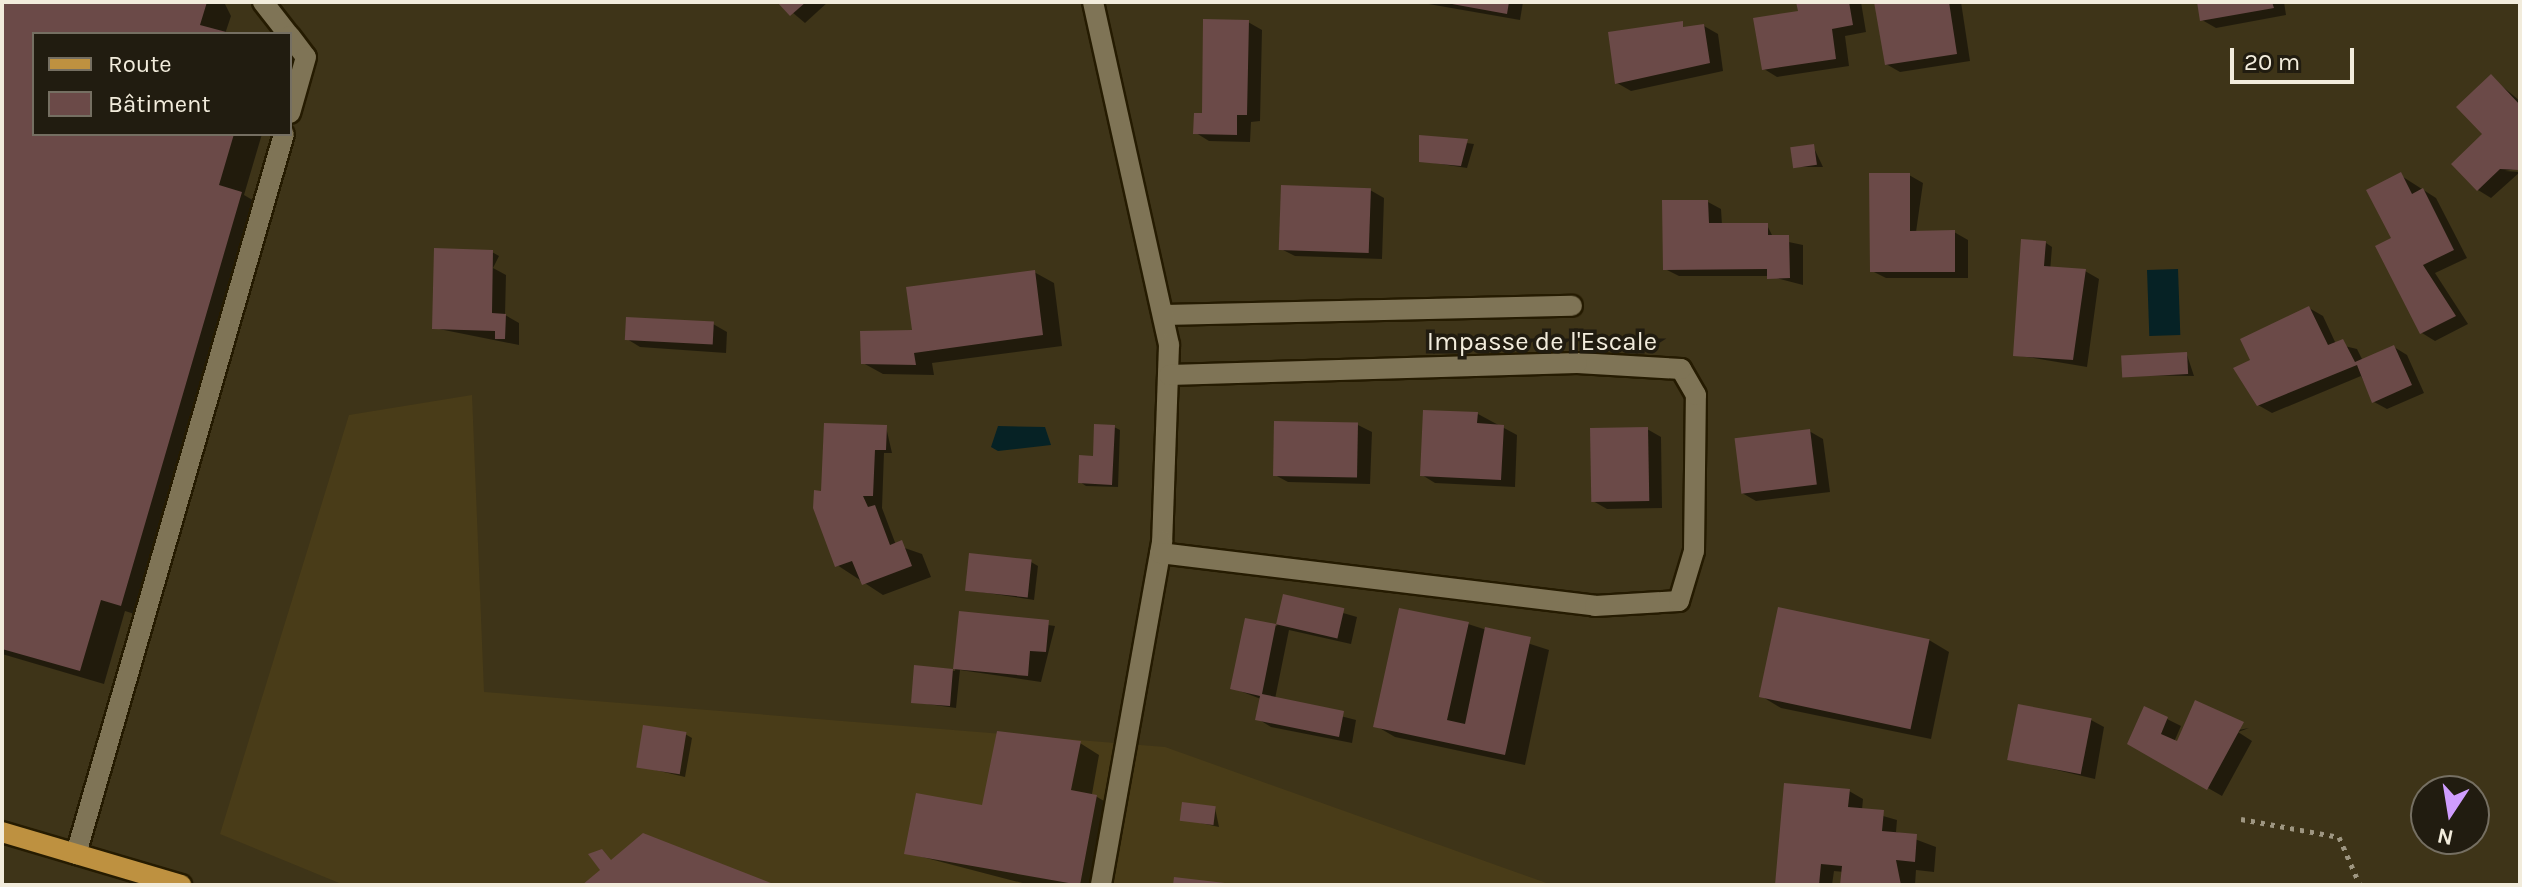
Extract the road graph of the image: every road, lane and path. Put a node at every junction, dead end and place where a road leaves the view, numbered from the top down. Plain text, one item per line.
1 (263, 2) edge
2 (1093, 2) edge
3 (287, 32) edge
4 (292, 39) edge
5 (292, 106) edge
6 (283, 136) edge
7 (1572, 306) dead end
8 (1163, 315) junction
9 (1169, 375) junction
10 (1160, 553) junction
11 (2241, 819) dead end
12 (2, 832) edge
13 (76, 854) junction
14 (181, 885) edge
15 (1101, 885) edge
16 (2360, 885) edge

1 - 3 street
2 - 8 street
4 - 5 street
6 - 13 street
7 - 8 street
8 - 9 street
9 - 10 street
9 - 10 street, Impasse de l'Escale
10 - 15 street
11 - 16 path
12 - 13 main road
13 - 14 main road

